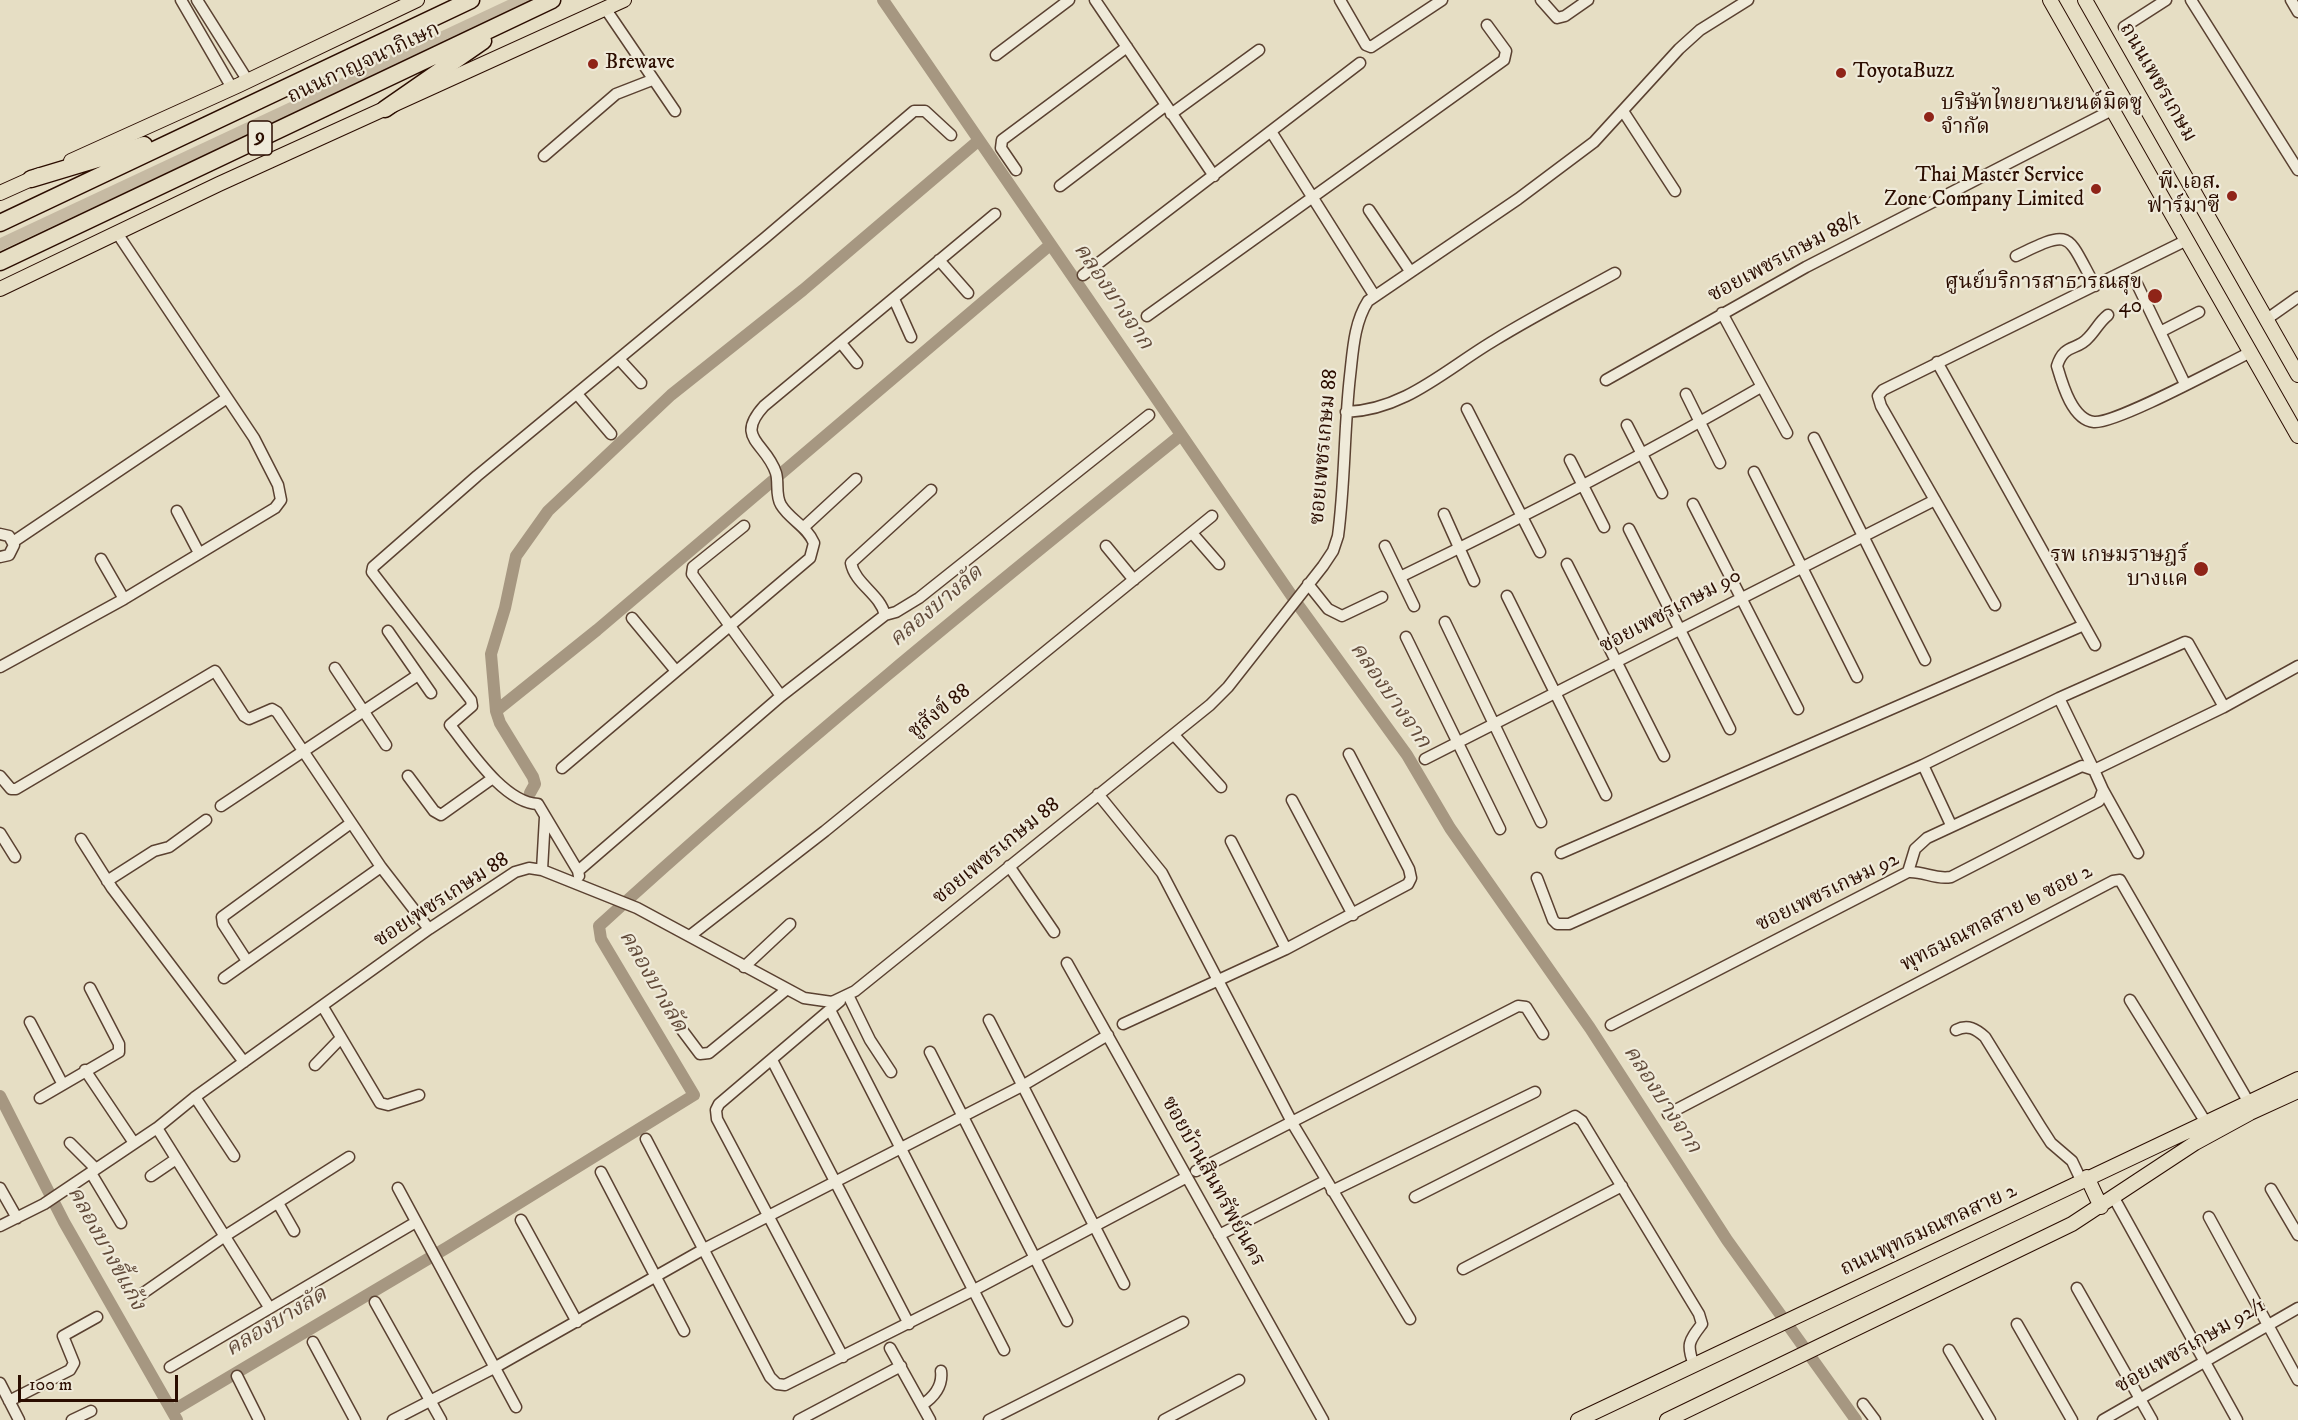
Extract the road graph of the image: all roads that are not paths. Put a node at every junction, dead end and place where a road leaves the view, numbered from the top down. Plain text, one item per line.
1 (181, 0) edge
2 (197, 0) edge
3 (417, 0) edge
4 (458, 0) edge
5 (471, 0) edge
6 (552, 0) edge
7 (624, 0) edge
8 (1069, 0) edge
9 (1095, 0) edge
10 (1340, 0) edge
11 (1442, 0) edge
12 (1541, 0) edge
13 (1588, 0) edge
14 (1748, 0) edge
15 (2050, 0) edge
16 (2085, 0) edge
17 (2166, 0) edge
18 (2191, 0) edge
19 (2290, 0) edge
20 (605, 8) junction
21 (2298, 12) edge
22 (521, 15) junction
23 (435, 16) junction
24 (1487, 25) dead end
25 (2124, 27) dead end
26 (1127, 47) junction
27 (1259, 50) dead end
28 (996, 55) dead end
29 (1360, 63) dead end
30 (652, 80) junction
31 (248, 81) junction
32 (232, 88) junction
33 (385, 109) junction
34 (1168, 110) junction
35 (2112, 110) junction
36 (675, 111) dead end
37 (1623, 111) junction
38 (185, 133) junction
39 (1272, 133) junction
40 (951, 135) dead end
41 (544, 156) dead end
42 (1016, 170) dead end
43 (2298, 170) edge
44 (1214, 176) junction
45 (31, 179) junction
46 (1060, 186) dead end
47 (1675, 191) dead end
48 (0, 193) edge
49 (1313, 198) junction
50 (1370, 210) dead end
51 (995, 214) dead end
52 (0, 223) edge
53 (117, 233) junction
54 (2187, 240) junction
55 (2016, 256) dead end
56 (939, 260) junction
57 (0, 262) edge
58 (1410, 271) junction
59 (1615, 273) dead end
60 (1083, 275) dead end
61 (2137, 284) dead end
62 (2095, 286) junction
63 (0, 289) edge
64 (968, 293) dead end
65 (1374, 295) junction
66 (2298, 297) edge
67 (894, 298) junction
68 (2199, 312) dead end
69 (1722, 313) junction
70 (2108, 315) dead end
71 (1147, 316) dead end
72 (2267, 320) junction
73 (2160, 332) junction
74 (911, 337) dead end
75 (841, 343) junction
76 (2251, 352) junction
77 (619, 359) junction
78 (1936, 362) junction
79 (857, 363) dead end
80 (2298, 375) edge
81 (1606, 380) dead end
82 (641, 383) dead end
83 (2185, 384) junction
84 (1761, 387) junction
85 (577, 394) junction
86 (1686, 394) dead end
87 (227, 398) junction
88 (1467, 409) dead end
89 (1346, 412) junction
90 (1149, 415) dead end
91 (1701, 422) junction
92 (1627, 425) dead end
93 (1787, 433) dead end
94 (611, 434) dead end
95 (2298, 436) edge
96 (1814, 438) dead end
97 (1642, 452) junction
98 (1570, 460) dead end
99 (1720, 463) dead end
100 (1754, 472) dead end
101 (855, 479) dead end
102 (1583, 484) junction
103 (932, 490) dead end
104 (1662, 493) dead end
105 (1935, 500) junction
106 (1693, 504) dead end
107 (177, 512) dead end
108 (1444, 514) dead end
109 (1212, 516) dead end
110 (1522, 516) junction
111 (744, 526) dead end
112 (804, 527) junction
113 (1604, 527) dead end
114 (1629, 529) dead end
115 (1192, 533) junction
116 (0, 534) edge
117 (1865, 536) junction
118 (13, 542) junction
119 (1106, 546) dead end
120 (1385, 546) dead end
121 (1460, 548) junction
122 (1540, 552) dead end
123 (199, 553) junction
124 (0, 557) edge
125 (101, 559) dead end
126 (1219, 564) dead end
127 (1567, 564) dead end
128 (1802, 567) junction
129 (1400, 577) junction
130 (1134, 580) junction
131 (1474, 581) dead end
132 (1305, 588) junction
133 (1507, 596) dead end
134 (1382, 597) dead end
135 (1740, 597) junction
136 (124, 598) junction
137 (1995, 605) dead end
138 (1414, 606) dead end
139 (885, 615) junction
140 (632, 618) dead end
141 (1445, 622) dead end
142 (2084, 625) junction
143 (728, 627) junction
144 (1679, 629) junction
145 (388, 631) dead end
146 (1407, 637) dead end
147 (2095, 645) dead end
148 (1925, 660) dead end
149 (1617, 663) junction
150 (2298, 666) edge
151 (0, 667) edge
152 (334, 668) dead end
153 (676, 671) junction
154 (418, 675) junction
155 (1857, 677) dead end
156 (431, 693) dead end
157 (1555, 695) junction
158 (781, 696) junction
159 (2060, 698) junction
160 (2224, 707) junction
161 (1798, 709) dead end
162 (363, 712) junction
163 (1495, 725) junction
164 (1730, 729) dead end
165 (1174, 735) junction
166 (1457, 742) junction
167 (386, 745) dead end
168 (303, 752) junction
169 (1348, 754) dead end
170 (1664, 756) dead end
171 (1425, 759) dead end
172 (1923, 765) junction
173 (562, 768) dead end
174 (2094, 770) junction
175 (0, 776) edge
176 (408, 776) dead end
177 (493, 778) junction
178 (1221, 787) dead end
179 (2103, 790) junction
180 (1098, 794) junction
181 (1606, 795) dead end
182 (1292, 801) dead end
183 (221, 806) dead end
184 (545, 817) junction
185 (206, 820) dead end
186 (1541, 822) dead end
187 (351, 823) junction
188 (1952, 825) junction
189 (1500, 829) dead end
190 (0, 833) edge
191 (81, 839) dead end
192 (1231, 841) dead end
193 (1561, 853) dead end
194 (2138, 853) dead end
195 (15, 857) dead end
196 (1009, 866) junction
197 (381, 867) junction
198 (542, 870) junction
199 (578, 870) junction
200 (1908, 872) junction
201 (1537, 878) dead end
202 (107, 881) junction
203 (582, 885) junction
204 (1353, 915) junction
205 (790, 924) dead end
206 (429, 929) junction
207 (1054, 932) dead end
208 (691, 935) junction
209 (1286, 948) junction
210 (247, 961) junction
211 (1067, 963) dead end
212 (744, 967) junction
213 (224, 978) dead end
214 (1218, 980) junction
215 (90, 988) dead end
216 (786, 990) junction
217 (845, 997) junction
218 (2130, 1000) dead end
219 (323, 1006) junction
220 (830, 1010) junction
221 (989, 1020) dead end
222 (30, 1022) dead end
223 (1123, 1024) dead end
224 (1611, 1025) dead end
225 (682, 1030) dead end
226 (1956, 1030) dead end
227 (1543, 1034) dead end
228 (1108, 1035) junction
229 (341, 1038) junction
230 (930, 1052) dead end
231 (772, 1060) junction
232 (244, 1062) junction
233 (315, 1065) dead end
234 (85, 1070) junction
235 (891, 1072) dead end
236 (2298, 1079) edge
237 (62, 1083) junction
238 (1022, 1086) junction
239 (2298, 1091) edge
240 (1536, 1092) dead end
241 (419, 1095) dead end
242 (195, 1097) junction
243 (40, 1098) dead end
244 (2248, 1101) junction
245 (1668, 1114) dead end
246 (962, 1117) junction
247 (1291, 1121) junction
248 (2205, 1121) junction
249 (157, 1128) junction
250 (646, 1139) dead end
251 (70, 1143) dead end
252 (134, 1143) junction
253 (901, 1148) junction
254 (234, 1156) dead end
255 (349, 1157) dead end
256 (176, 1159) junction
257 (94, 1171) junction
258 (601, 1172) dead end
259 (1192, 1174) junction
260 (151, 1176) dead end
261 (2084, 1179) junction
262 (1325, 1180) junction
263 (835, 1183) junction
264 (1622, 1186) junction
265 (0, 1188) edge
266 (398, 1188) dead end
267 (2271, 1189) dead end
268 (1332, 1191) junction
269 (1415, 1197) dead end
270 (2114, 1198) junction
271 (278, 1203) junction
272 (2101, 1207) junction
273 (770, 1217) junction
274 (2210, 1217) dead end
275 (17, 1218) junction
276 (521, 1220) dead end
277 (416, 1222) junction
278 (122, 1223) dead end
279 (0, 1226) edge
280 (1095, 1227) junction
281 (294, 1231) dead end
282 (1219, 1235) junction
283 (2298, 1235) edge
284 (225, 1236) junction
285 (704, 1250) junction
286 (1034, 1259) junction
287 (1463, 1269) dead end
288 (655, 1276) junction
289 (1124, 1284) dead end
290 (2077, 1288) dead end
291 (974, 1290) junction
292 (139, 1296) dead end
293 (375, 1302) dead end
294 (269, 1307) junction
295 (2298, 1308) edge
296 (98, 1317) dead end
297 (1410, 1319) dead end
298 (1067, 1321) dead end
299 (577, 1322) junction
300 (1183, 1322) dead end
301 (909, 1324) junction
302 (2017, 1324) dead end
303 (2268, 1325) junction
304 (684, 1331) dead end
305 (313, 1342) dead end
306 (890, 1348) dead end
307 (1004, 1350) dead end
308 (1949, 1350) dead end
309 (843, 1357) junction
310 (2205, 1361) junction
311 (1694, 1365) junction
312 (901, 1366) junction
313 (170, 1367) dead end
314 (494, 1368) junction
315 (941, 1371) dead end
316 (237, 1376) dead end
317 (1239, 1380) dead end
318 (2298, 1380) edge
319 (0, 1383) edge
320 (2140, 1399) junction
321 (430, 1400) junction
322 (9, 1401) junction
323 (1863, 1404) dead end
324 (922, 1405) junction
325 (516, 1407) dead end
326 (91, 1411) dead end
327 (16, 1419) edge
328 (72, 1420) edge
329 (258, 1420) edge
330 (354, 1420) edge
331 (393, 1420) edge
332 (441, 1420) edge
333 (799, 1420) edge
334 (930, 1420) edge
335 (989, 1420) edge
336 (1164, 1420) edge
337 (1323, 1420) edge
338 (1578, 1420) edge
339 (1666, 1420) edge
340 (1875, 1420) edge
341 (1990, 1420) edge
342 (2072, 1420) edge
343 (2103, 1420) edge
344 (2152, 1420) edge
345 (2237, 1420) edge

1 - 32 street
2 - 31 street
3 - 31 main road
4 - 23 highway
5 - 23 highway, ถนนกาญจนาภิเษก / 9
6 - 22 highway, ถนนกาญจนาภิเษก / 9
7 - 20 main road
8 - 28 street
9 - 26 street
10 - 11 street
12 - 13 street
14 - 37 street, ซอยเพชรเกษม 88
15 - 35 main road
16 - 72 main road, ถนนเพชรเกษม
17 - 25 street
18 - 43 street
19 - 21 street
20 - 30 street
20 - 33 main road
22 - 33 highway
22 - 57 highway, ถนนกาญจนาภิเษก / 9
23 - 38 highway, ถนนกาญจนาภิเษก / 9
24 - 49 street
26 - 34 street
26 - 42 street
27 - 34 street
29 - 39 street
30 - 36 street
30 - 41 street
31 - 32 main road
32 - 45 main road
33 - 53 main road
34 - 44 street
34 - 46 street
35 - 54 main road
35 - 69 street, ซอยเพชรเกษม 88/1
37 - 47 street
37 - 58 street, ซอยเพชรเกษม 88
38 - 45 highway
38 - 52 highway, ถนนกาญจนาภิเษก / 9
39 - 44 street
39 - 49 street
40 - 77 street
44 - 60 street
45 - 48 main road
49 - 65 street
49 - 71 street
50 - 58 street
51 - 56 street
53 - 63 main road
53 - 87 street
54 - 62 street
54 - 76 main road
55 - 62 street
56 - 64 street
56 - 67 street
58 - 65 street, ซอยเพชรเกษม 88
59 - 89 street
61 - 73 street
62 - 78 street
65 - 89 street, ซอยเพชรเกษม 88
66 - 72 street
67 - 74 street
67 - 75 street
68 - 73 street
69 - 81 street, ซอยเพชรเกษม 88/1
69 - 84 street
70 - 83 street
72 - 80 main road, ถนนเพชรเกษม
73 - 83 street
75 - 79 street
75 - 112 street
76 - 83 street
76 - 95 main road
77 - 82 street
77 - 85 street
78 - 105 street
78 - 142 street
84 - 91 street
84 - 93 street
85 - 94 street
85 - 177 street
86 - 91 street
87 - 118 street
87 - 123 street
88 - 110 street
89 - 132 street, ซอยเพชรเกษม 88
90 - 139 street
91 - 97 street
91 - 99 street
92 - 97 street
96 - 117 street
97 - 102 street
97 - 104 street
98 - 102 street
100 - 128 street
101 - 112 street
102 - 110 street
102 - 113 street
103 - 139 street
105 - 117 street, ซอยเพชรเกษม 90
105 - 137 street
106 - 135 street
107 - 123 street
108 - 121 street
109 - 115 street, ชูสังข์ 88
110 - 121 street
110 - 122 street
111 - 143 street
112 - 143 street
114 - 144 street
115 - 126 street
115 - 130 street, ชูสังข์ 88
116 - 118 street
117 - 128 street, ซอยเพชรเกษม 90
117 - 148 street
118 - 124 street
119 - 130 street
120 - 129 street
121 - 129 street
121 - 131 street
123 - 136 street
125 - 136 street
127 - 149 street
128 - 135 street, ซอยเพชรเกษม 90
128 - 155 street
129 - 138 street
130 - 208 street, ชูสังข์ 88
132 - 134 street
132 - 165 street, ซอยเพชรเกษม 88
133 - 157 street
135 - 144 street, ซอยเพชรเกษม 90
135 - 161 street
136 - 151 street
139 - 158 street
140 - 153 street
141 - 163 street
142 - 147 street
142 - 193 street
143 - 153 street
143 - 158 street
144 - 149 street, ซอยเพชรเกษม 90
144 - 164 street
145 - 154 street
146 - 166 street
149 - 157 street, ซอยเพชรเกษม 90
149 - 170 street
150 - 160 street
152 - 162 street
153 - 173 street
154 - 156 street
154 - 162 street
157 - 163 street, ซอยเพชรเกษม 90
157 - 181 street
158 - 199 street
159 - 160 street
159 - 172 street
159 - 174 street
160 - 174 street
162 - 167 street
162 - 168 street
163 - 166 street, ซอยเพชรเกษม 90
163 - 186 street
165 - 178 street
165 - 180 street, ซอยเพชรเกษม 88
166 - 171 street, ซอยเพชรเกษม 90
166 - 189 street
168 - 175 street
168 - 183 street
168 - 187 street
169 - 204 street
172 - 188 street
172 - 201 street
174 - 179 street
174 - 188 street
176 - 177 street
177 - 184 street
179 - 194 street
179 - 200 street, ซอยเพชรเกษม 92
180 - 196 street, ซอยเพชรเกษม 88
180 - 214 street
182 - 204 street
184 - 198 street
184 - 199 street
185 - 202 street
187 - 197 street
187 - 210 street
188 - 200 street
190 - 195 street
191 - 202 street
192 - 209 street
196 - 207 street
196 - 217 street, ซอยเพชรเกษม 88
197 - 206 street
197 - 210 street
198 - 203 street, ซอยเพชรเกษม 88
198 - 206 street, ซอยเพชรเกษม 88
199 - 203 street
200 - 224 street, ซอยเพชรเกษม 92
202 - 232 street
203 - 208 street, ซอยเพชรเกษม 88
204 - 209 street
205 - 212 street
206 - 219 street, ซอยเพชรเกษม 88
208 - 212 street, ซอยเพชรเกษม 88
209 - 214 street
210 - 213 street
211 - 228 street, ซอยบ้านสินทรัพย์นคร
212 - 216 street, ซอยเพชรเกษม 88
214 - 223 street
214 - 247 street
215 - 234 street
216 - 217 street, ซอยเพชรเกษม 88
216 - 225 street
217 - 220 street
217 - 235 street
218 - 248 street
219 - 229 street
219 - 232 street, ซอยเพชรเกษม 88
220 - 231 street
220 - 253 street
221 - 238 street
222 - 237 street
226 - 261 street
227 - 247 street
228 - 238 street
228 - 259 street, ซอยบ้านสินทรัพย์นคร
229 - 233 street
229 - 241 street
230 - 246 street
231 - 263 street
231 - 273 street
232 - 242 street, ซอยเพชรเกษม 88
234 - 237 street
234 - 252 street
236 - 244 main road, ถนนพุทธมณฑลสาย 2
237 - 243 street
238 - 246 street
238 - 280 street
239 - 270 main road
240 - 268 street
242 - 249 street, ซอยเพชรเกษม 88
242 - 254 street
244 - 245 street, พุทธมณฑลสาย ๒ ซอย 2
244 - 248 main road, ถนนพุทธมณฑลสาย 2
246 - 253 street
246 - 286 street
247 - 259 street
247 - 262 street
248 - 261 main road, ถนนพุทธมณฑลสาย 2
249 - 252 street, ซอยเพชรเกษม 88
249 - 256 street
250 - 285 street
251 - 257 street
252 - 257 street, ซอยเพชรเกษม 88
253 - 263 street
253 - 291 street
255 - 271 street
256 - 260 street
256 - 284 street
257 - 275 street, ซอยเพชรเกษม 88
257 - 278 street
258 - 288 street
259 - 280 street
259 - 282 street, ซอยบ้านสินทรัพย์นคร
261 - 272 main road
261 - 311 main road, ถนนพุทธมณฑลสาย 2
262 - 268 street
262 - 282 street
263 - 273 street
263 - 301 street
264 - 269 street
264 - 287 street
264 - 311 street
265 - 275 street
266 - 277 street
267 - 283 street
268 - 297 street
270 - 272 main road
270 - 310 street
271 - 281 street
271 - 284 street
272 - 339 main road
273 - 285 street
273 - 309 street
274 - 303 street
275 - 279 street, ซอยเพชรเกษม 88
276 - 299 street
277 - 294 street
277 - 314 street
280 - 286 street
280 - 289 street
282 - 337 street, ซอยบ้านสินทรัพย์นคร
284 - 292 street
284 - 294 street
285 - 288 street
285 - 309 street
286 - 291 street
286 - 298 street
288 - 299 street
288 - 304 street
290 - 320 street
291 - 301 street
291 - 307 street
293 - 321 street
294 - 313 street
295 - 303 street, ซอยเพชรเกษม 92/1
296 - 322 street
299 - 314 street
300 - 335 street
301 - 309 street
302 - 342 street
303 - 310 street, ซอยเพชรเกษม 92/1
303 - 318 street
305 - 330 street
306 - 312 street
308 - 341 street
310 - 320 street, ซอยเพชรเกษม 92/1
310 - 345 street
311 - 338 main road, ถนนพุทธมณฑลสาย 2
312 - 324 street
312 - 333 street
314 - 321 street
314 - 325 street
315 - 324 street
316 - 329 street
317 - 336 street
319 - 322 street
320 - 343 street, ซอยเพชรเกษม 92/1
320 - 344 street
321 - 331 street
321 - 332 street
322 - 327 street
323 - 340 street
324 - 334 street
326 - 328 street

